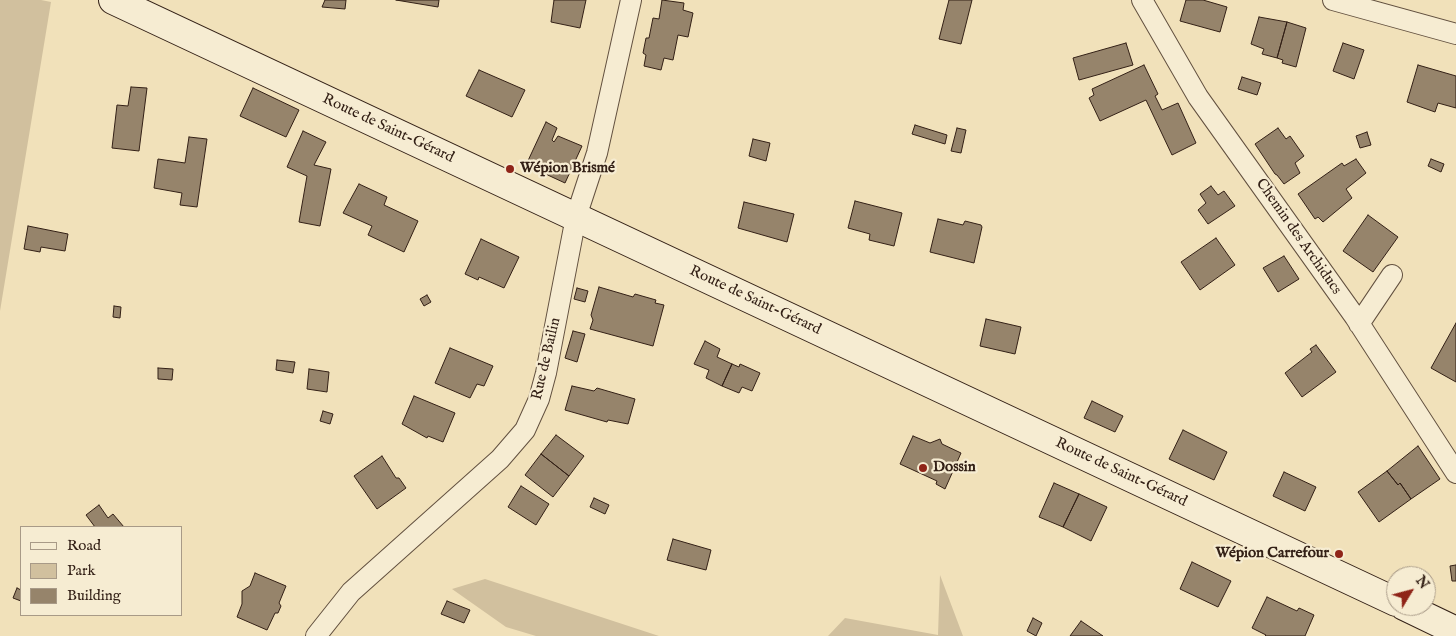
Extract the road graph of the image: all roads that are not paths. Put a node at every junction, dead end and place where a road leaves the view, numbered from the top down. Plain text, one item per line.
1 (113, 0) edge
2 (631, 0) edge
3 (1142, 0) edge
4 (1333, 0) edge
5 (1456, 34) edge
6 (576, 217) junction
7 (1392, 275) dead end
8 (1359, 324) junction
9 (1456, 472) edge
10 (1386, 597) edge
11 (1425, 616) edge
12 (1456, 631) edge
13 (316, 636) edge

1 - 6 main road, Route de Saint-Gérard
2 - 6 street, Rue de Bailin
3 - 8 street, Chemin des Archiducs
4 - 5 street
6 - 10 main road, Route de Saint-Gérard
6 - 13 street, Rue de Bailin
7 - 8 street
8 - 9 street, Chemin des Archiducs
11 - 12 main road

